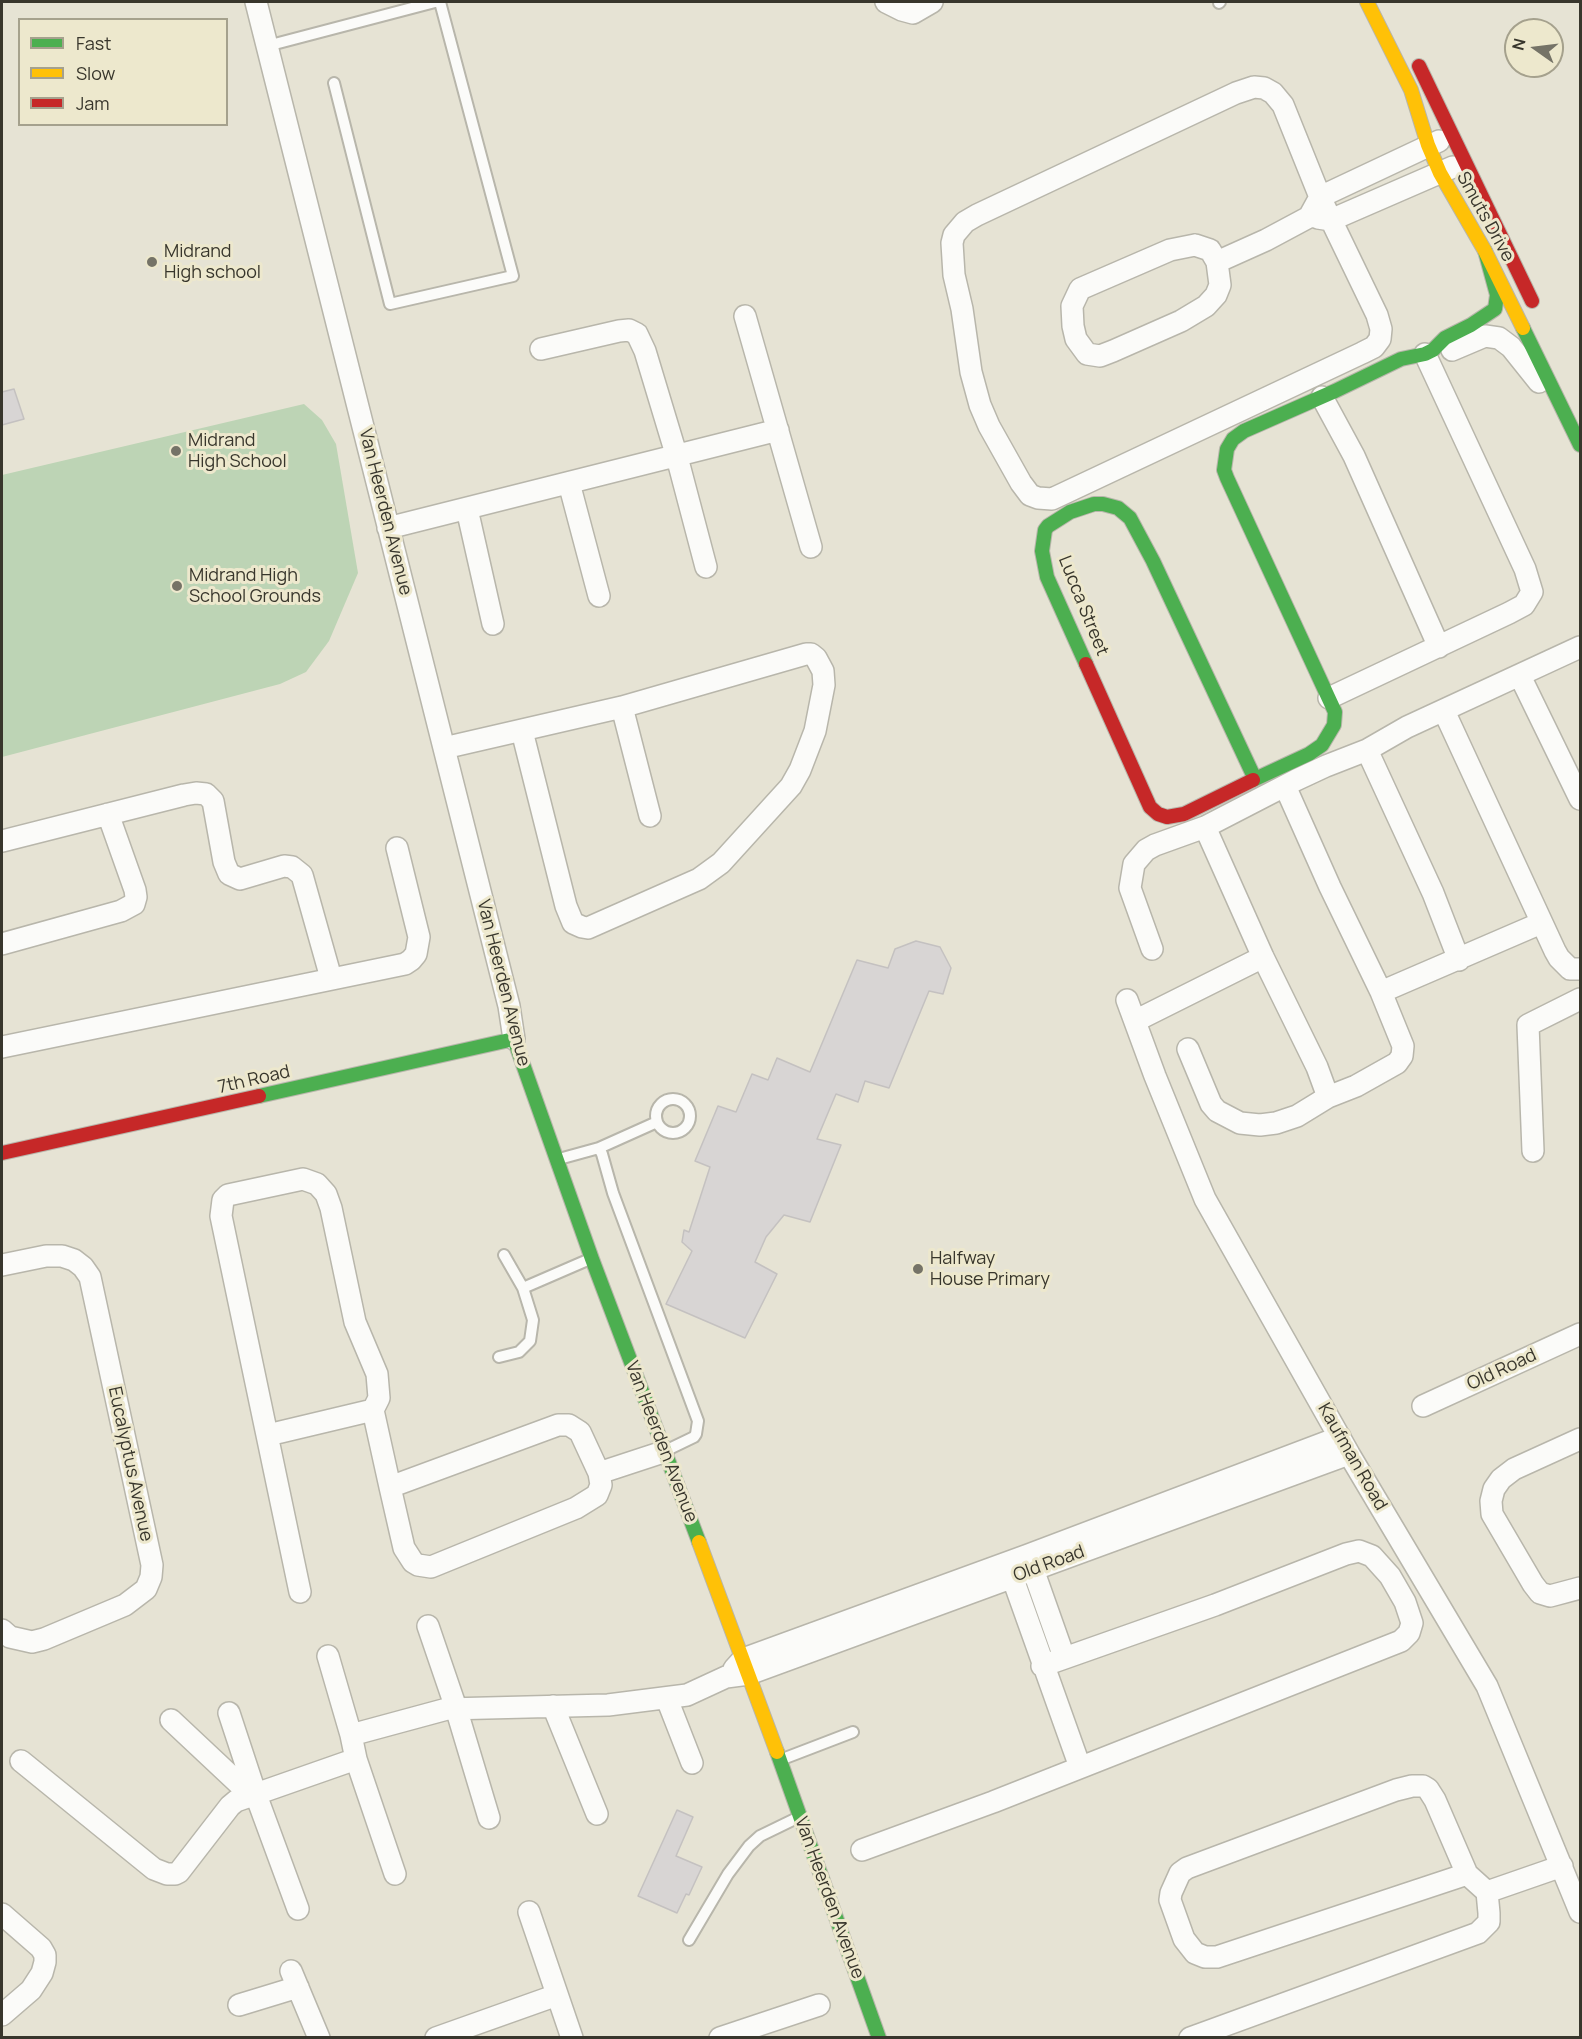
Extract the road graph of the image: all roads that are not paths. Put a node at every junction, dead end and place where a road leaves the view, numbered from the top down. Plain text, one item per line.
1 (256, 2) edge
2 (435, 2) edge
3 (440, 2) edge
4 (886, 2) edge
5 (932, 2) edge
6 (1367, 2) edge
7 (267, 46) junction
8 (1412, 52) dead end
9 (334, 83) dead end
10 (1453, 136) junction
11 (1428, 145) junction
12 (1466, 161) junction
13 (1440, 173) junction
14 (1320, 197) junction
15 (1309, 217) junction
16 (1331, 220) junction
17 (1485, 251) junction
18 (1217, 262) junction
19 (1537, 310) dead end
20 (745, 316) dead end
21 (1485, 316) junction
22 (1492, 337) junction
23 (541, 349) dead end
24 (1429, 352) junction
25 (1322, 397) junction
26 (1571, 426) junction
27 (778, 430) junction
28 (1581, 445) edge
29 (676, 457) junction
30 (569, 483) junction
31 (467, 509) junction
32 (388, 528) junction
33 (811, 547) dead end
34 (706, 567) dead end
35 (599, 596) dead end
36 (494, 624) dead end
37 (1439, 647) junction
38 (1581, 647) edge
39 (1520, 676) junction
40 (1329, 698) junction
41 (622, 707) junction
42 (1444, 711) junction
43 (522, 731) junction
44 (444, 748) junction
45 (1367, 750) junction
46 (1255, 778) junction
47 (1285, 786) junction
48 (1581, 799) edge
49 (108, 814) junction
50 (650, 816) dead end
51 (1205, 827) junction
52 (2, 841) edge
53 (397, 848) dead end
54 (1541, 922) junction
55 (2, 944) edge
56 (1152, 949) dead end
57 (1263, 957) junction
58 (1458, 960) junction
59 (1581, 969) edge
60 (330, 978) junction
61 (1381, 992) junction
62 (1581, 999) edge
63 (1127, 1000) dead end
64 (1135, 1021) junction
65 (514, 1040) junction
66 (2, 1047) edge
67 (1188, 1049) dead end
68 (1328, 1097) junction
69 (657, 1122) dead end
70 (599, 1148) junction
71 (1533, 1151) dead end
72 (2, 1153) edge
73 (556, 1160) junction
74 (504, 1255) dead end
75 (592, 1259) junction
76 (2, 1265) edge
77 (523, 1288) junction
78 (1581, 1334) edge
79 (499, 1357) dead end
80 (1423, 1406) dead end
81 (373, 1410) junction
82 (268, 1435) junction
83 (1581, 1439) edge
84 (1344, 1445) junction
85 (663, 1452) junction
86 (599, 1473) junction
87 (390, 1487) junction
88 (1030, 1562) junction
89 (1009, 1570) junction
90 (1581, 1588) edge
91 (300, 1592) dead end
92 (428, 1626) dead end
93 (2, 1630) edge
94 (328, 1656) dead end
95 (1064, 1657) junction
96 (1042, 1666) junction
97 (746, 1667) junction
98 (667, 1699) junction
99 (553, 1706) junction
100 (456, 1708) junction
101 (230, 1713) dead end
102 (171, 1720) dead end
103 (853, 1732) dead end
104 (351, 1735) junction
105 (356, 1759) junction
106 (780, 1760) junction
107 (21, 1761) dead end
108 (692, 1763) dead end
109 (1080, 1767) junction
110 (254, 1795) junction
111 (597, 1814) dead end
112 (800, 1817) junction
113 (489, 1818) dead end
114 (862, 1850) dead end
115 (1562, 1866) junction
116 (395, 1874) dead end
117 (1467, 1874) junction
118 (1487, 1892) junction
119 (298, 1910) dead end
120 (529, 1912) dead end
121 (1581, 1912) edge
122 (2, 1914) edge
123 (689, 1940) dead end
124 (557, 1995) junction
125 (239, 2005) dead end
126 (819, 2006) dead end
127 (2, 2015) edge
128 (319, 2037) edge
129 (436, 2037) edge
130 (572, 2037) edge
131 (720, 2037) edge
132 (879, 2037) edge
133 (1190, 2037) edge

1 - 7 street, Van Heerden Avenue
2 - 7 lane
3 - 9 lane
4 - 5 street
6 - 11 street, Smuts Drive
7 - 32 street, Van Heerden Avenue
8 - 10 street, Smuts Drive
10 - 11 street
10 - 12 street, Smuts Drive
11 - 13 street, Smuts Drive
11 - 14 street
12 - 13 street
12 - 19 street, Smuts Drive
13 - 16 street
13 - 17 street, Smuts Drive
14 - 15 street
14 - 16 street
14 - 16 street
15 - 16 street
15 - 18 street
17 - 21 street
17 - 26 street, Smuts Drive
18 - 18 street
20 - 27 street
21 - 22 street
21 - 24 street
22 - 24 street
22 - 26 street
23 - 29 street
24 - 25 street
24 - 37 street
25 - 37 street
25 - 40 street
26 - 28 street, Smuts Drive
27 - 29 street
27 - 33 street
29 - 30 street
29 - 34 street
30 - 31 street
30 - 35 street
31 - 32 street
31 - 36 street
32 - 44 street, Van Heerden Avenue
37 - 40 street
38 - 39 street
39 - 42 street
39 - 48 street
40 - 46 street
41 - 43 street
41 - 43 street
41 - 50 street
42 - 45 street
42 - 54 street
43 - 44 street
44 - 65 street, Van Heerden Avenue
45 - 47 street
45 - 58 street
46 - 46 street, Lucca Street
47 - 51 street
47 - 61 street
49 - 52 street
49 - 55 street
49 - 60 street
51 - 56 street
51 - 57 street
53 - 60 street
54 - 58 street
54 - 59 street
57 - 64 street
57 - 68 street
58 - 61 street
60 - 66 street
61 - 68 street
62 - 71 street
63 - 64 street, Kaufman Road
64 - 84 street, Kaufman Road
65 - 72 street, 7th Road
65 - 73 street, Van Heerden Avenue
67 - 68 street
69 - 70 lane
70 - 73 lane
70 - 85 lane
73 - 75 street, Van Heerden Avenue
74 - 77 lane
75 - 77 lane
75 - 85 street, Van Heerden Avenue
76 - 93 street, Eucalyptus Avenue
77 - 79 lane
78 - 80 street, Old Road
81 - 82 street
81 - 82 street
81 - 87 street
82 - 91 street
83 - 90 street
84 - 88 street, Old Road
84 - 115 street, Kaufman Road
85 - 86 street
85 - 97 street, Van Heerden Avenue
86 - 87 street
86 - 87 street
88 - 89 street, Old Road
88 - 95 street
89 - 96 street
89 - 97 street, Old Road
92 - 100 street
94 - 104 street
95 - 96 street
95 - 109 street
96 - 109 street
97 - 98 street, Old Road
97 - 106 street, Van Heerden Avenue
98 - 99 street, Old Road
98 - 108 street
99 - 100 street, Old Road
99 - 111 street
100 - 104 street, Old Road
100 - 113 street
101 - 110 street
102 - 110 street
103 - 106 lane
104 - 105 street
105 - 110 street
105 - 116 street
106 - 112 street, Van Heerden Avenue
107 - 110 street
109 - 114 street
110 - 119 street
112 - 123 lane
112 - 132 street, Van Heerden Avenue
115 - 118 street
115 - 121 street, Kaufman Road
117 - 117 street
117 - 118 street
118 - 133 street
120 - 124 street
122 - 127 street
124 - 129 street
124 - 130 street
125 - 128 street
126 - 131 street

